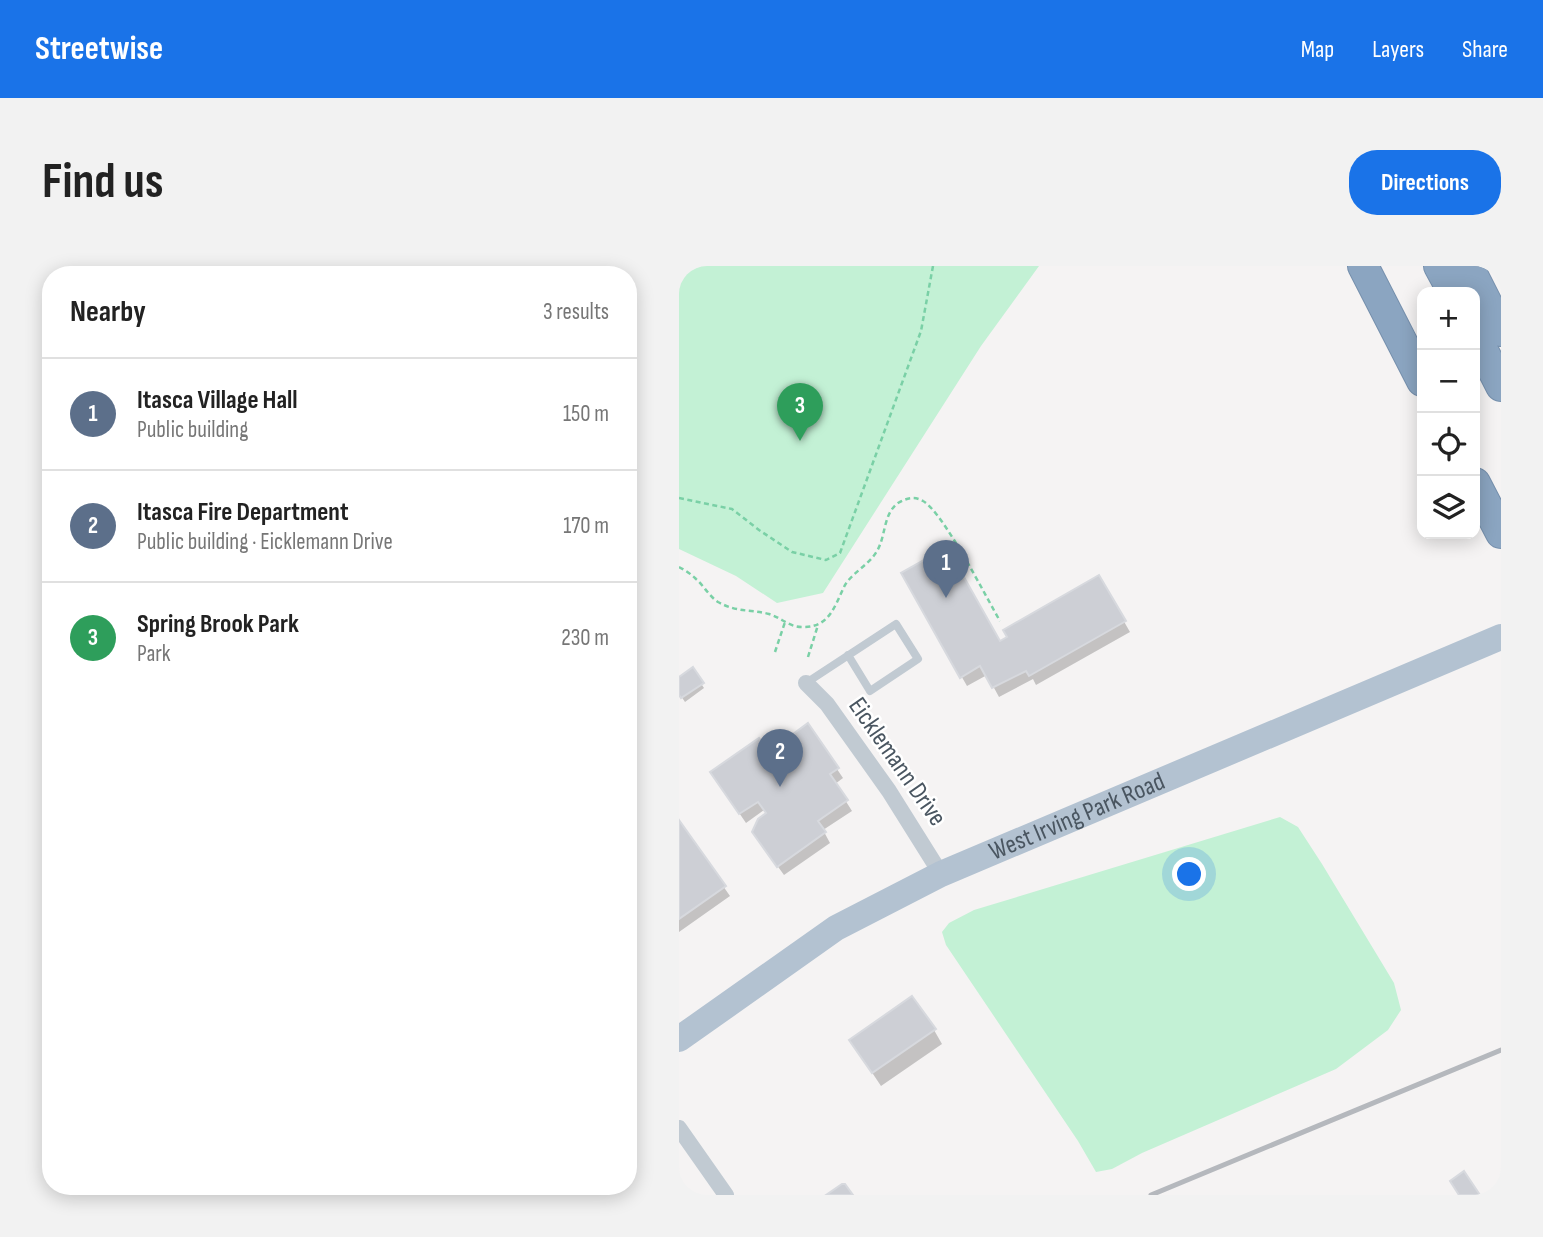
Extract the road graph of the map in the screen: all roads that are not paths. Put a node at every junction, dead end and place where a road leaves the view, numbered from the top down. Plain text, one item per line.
1 (1363, 266) edge
2 (1439, 266) edge
3 (1468, 266) edge
4 (1450, 287) edge
5 (1501, 331) edge
6 (1480, 345) edge
7 (1417, 371) edge
8 (1501, 386) edge
9 (1480, 493) edge
10 (1501, 534) edge
11 (1492, 641) edge
12 (848, 655) junction
13 (806, 683) joint
14 (941, 874) junction
15 (679, 1039) edge
16 (679, 1128) edge
17 (726, 1195) edge

1 - 7 highway
2 - 4 highway
3 - 5 highway
6 - 8 highway
9 - 10 highway
11 - 14 main road, West Irving Park Road
12 - 12 lane
12 - 13 lane
13 - 14 street, Eicklemann Drive
14 - 15 main road, West Irving Park Road
16 - 17 street

